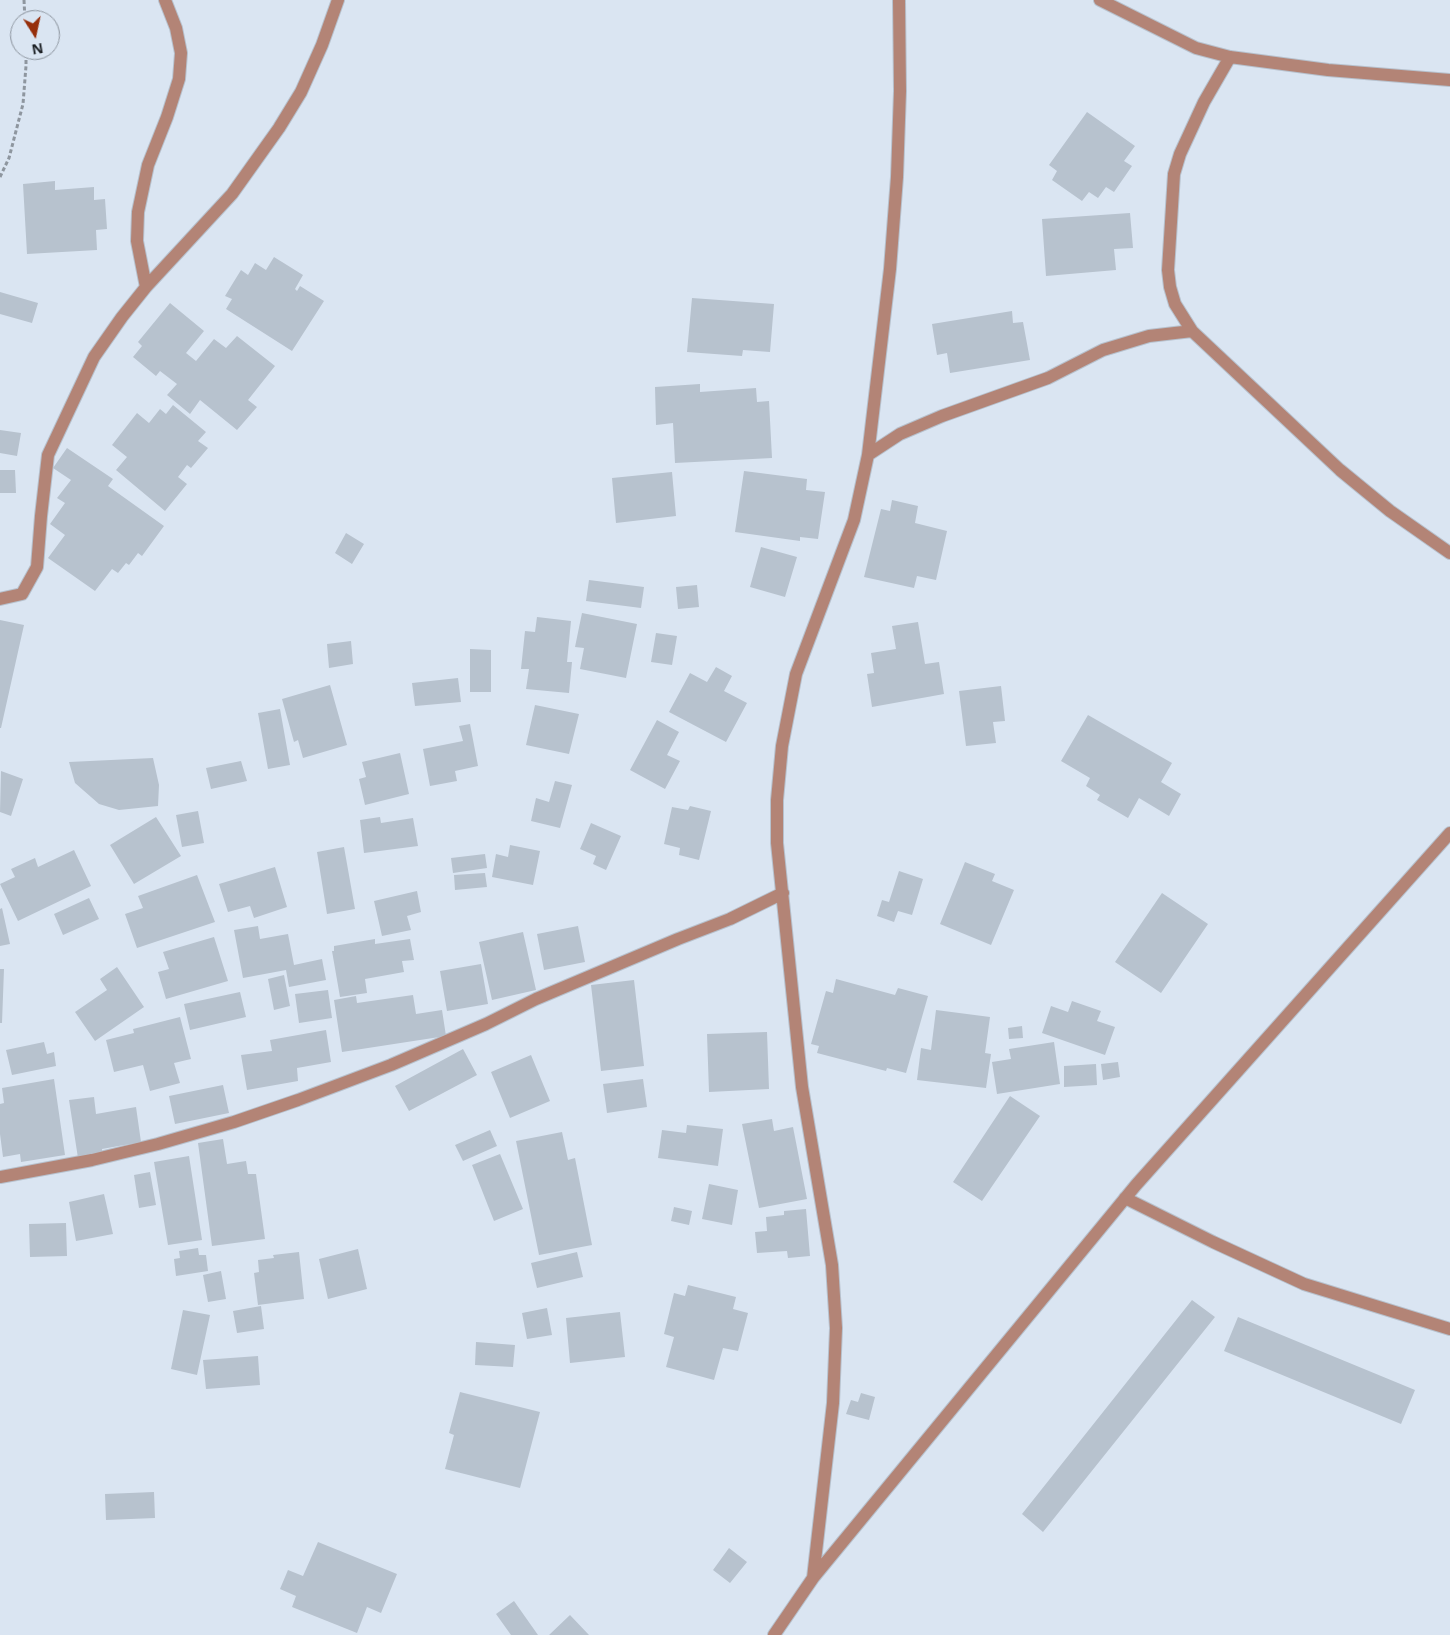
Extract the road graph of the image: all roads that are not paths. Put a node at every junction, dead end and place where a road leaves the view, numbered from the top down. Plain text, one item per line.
1 (165, 0) edge
2 (338, 0) edge
3 (899, 0) edge
4 (1100, 0) edge
5 (1230, 57) junction
6 (1450, 80) edge
7 (146, 287) junction
8 (1192, 331) junction
9 (868, 455) junction
10 (1450, 553) edge
11 (0, 599) edge
12 (1450, 833) edge
13 (783, 893) junction
14 (0, 1177) edge
15 (1124, 1198) junction
16 (1450, 1329) edge
17 (814, 1578) junction
18 (774, 1635) edge

1 - 7 street
2 - 7 street
3 - 9 street
4 - 5 street
5 - 6 street
5 - 8 street
7 - 11 street
8 - 9 street
8 - 10 street
9 - 13 street
12 - 15 street
13 - 14 street
13 - 17 street
15 - 16 street
15 - 17 street
17 - 18 street

